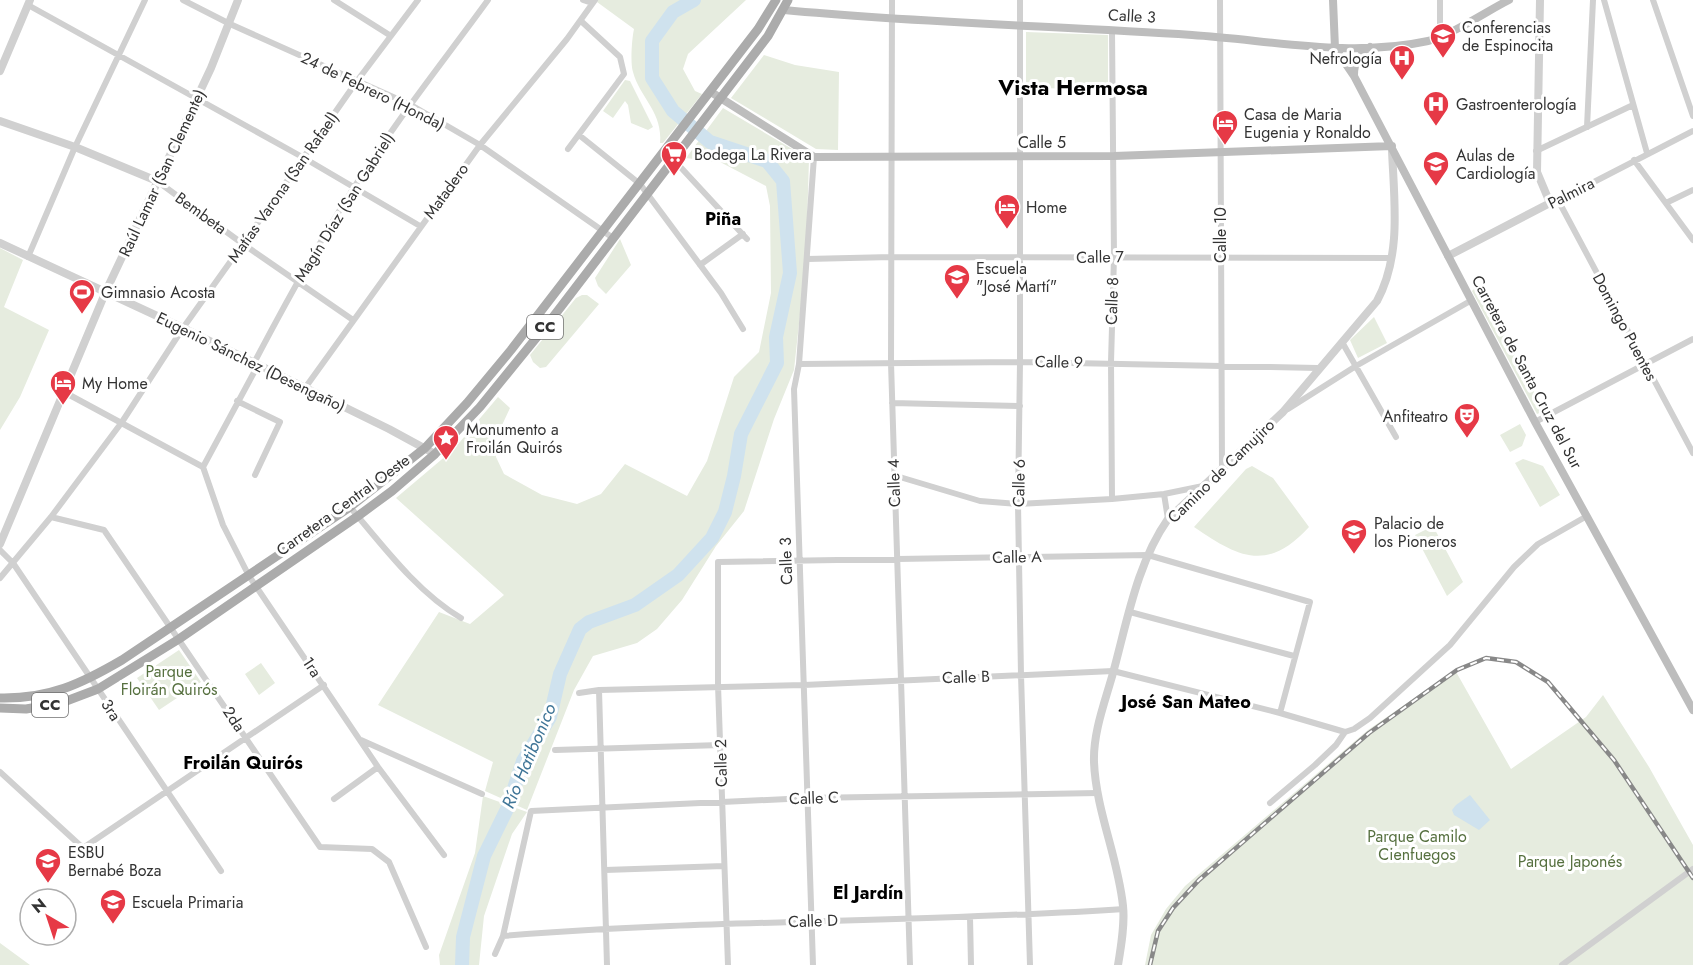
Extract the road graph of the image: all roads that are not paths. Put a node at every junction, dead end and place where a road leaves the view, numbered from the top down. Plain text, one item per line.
1 (145, 0) edge
2 (183, 0) edge
3 (238, 0) edge
4 (334, 0) edge
5 (418, 0) edge
6 (583, 0) edge
7 (776, 0) edge
8 (788, 0) edge
9 (892, 0) edge
10 (1020, 0) edge
11 (1220, 0) edge
12 (1334, 0) edge
13 (1440, 0) edge
14 (1509, 0) edge
15 (1540, 0) edge
16 (1593, 0) edge
17 (1604, 0) edge
18 (1653, 0) edge
19 (486, 1) edge
20 (29, 2) edge
21 (593, 2) edge
22 (784, 10) junction
23 (892, 19) junction
24 (581, 21) junction
25 (230, 24) junction
26 (1020, 27) junction
27 (1112, 30) junction
28 (391, 36) junction
29 (1221, 37) junction
30 (1440, 37) junction
31 (1370, 47) junction
32 (1335, 48) junction
33 (119, 55) junction
34 (0, 71) edge
35 (1354, 76) junction
36 (357, 81) junction
37 (709, 95) junction
38 (196, 100) junction
39 (718, 102) junction
40 (411, 105) junction
41 (1633, 105) junction
42 (1693, 116) edge
43 (0, 121) edge
44 (1587, 127) junction
45 (1692, 133) edge
46 (579, 135) junction
47 (480, 145) junction
48 (1392, 146) junction
49 (75, 147) junction
50 (568, 149) dead end
51 (1536, 151) junction
52 (1219, 153) junction
53 (1647, 153) junction
54 (1114, 156) junction
55 (675, 157) junction
56 (814, 157) junction
57 (1021, 157) junction
58 (304, 158) junction
59 (893, 158) junction
60 (1634, 160) junction
61 (157, 181) junction
62 (640, 184) junction
63 (353, 188) junction
64 (1693, 190) edge
65 (647, 193) junction
66 (1554, 202) junction
67 (1666, 203) junction
68 (420, 226) junction
69 (604, 231) junction
70 (1692, 237) edge
71 (613, 238) junction
72 (0, 243) edge
73 (243, 244) junction
74 (1114, 256) junction
75 (1448, 256) junction
76 (28, 257) junction
77 (892, 257) junction
78 (1220, 257) junction
79 (1020, 258) junction
80 (1392, 258) junction
81 (807, 259) junction
82 (699, 265) junction
83 (297, 282) junction
84 (106, 291) junction
85 (1472, 300) junction
86 (353, 320) junction
87 (183, 328) junction
88 (743, 329) dead end
89 (1693, 339) edge
90 (1342, 342) junction
91 (511, 350) junction
92 (520, 358) junction
93 (1020, 362) junction
94 (1111, 362) junction
95 (891, 363) junction
96 (256, 364) junction
97 (800, 364) junction
98 (1222, 365) junction
99 (1645, 365) junction
100 (1356, 366) junction
101 (1318, 368) junction
102 (305, 388) junction
103 (64, 392) junction
104 (237, 401) junction
105 (892, 403) junction
106 (1020, 406) junction
107 (1283, 412) junction
108 (122, 422) junction
109 (1536, 422) junction
110 (1693, 435) edge
111 (1396, 437) dead end
112 (1686, 439) junction
113 (425, 448) junction
114 (1693, 453) edge
115 (435, 454) junction
116 (203, 466) junction
117 (1222, 469) junction
118 (255, 475) dead end
119 (893, 475) junction
120 (1203, 486) junction
121 (1164, 494) junction
122 (1112, 499) junction
123 (1018, 504) junction
124 (350, 507) junction
125 (358, 516) junction
126 (1587, 516) junction
127 (51, 517) junction
128 (1168, 519) junction
129 (0, 544) edge
130 (0, 550) edge
131 (1148, 555) junction
132 (1019, 557) junction
133 (897, 559) junction
134 (801, 560) junction
135 (718, 562) joint
136 (13, 563) junction
137 (249, 576) junction
138 (0, 578) edge
139 (256, 585) junction
140 (1130, 612) junction
141 (461, 618) dead end
142 (172, 628) junction
143 (179, 639) junction
144 (1294, 656) junction
145 (1113, 671) junction
146 (1021, 675) junction
147 (91, 678) junction
148 (902, 680) junction
149 (324, 685) junction
150 (718, 685) junction
151 (804, 685) junction
152 (98, 689) junction
153 (599, 690) junction
154 (579, 693) dead end
155 (0, 698) edge
156 (0, 708) edge
157 (1693, 710) edge
158 (1280, 712) junction
159 (1345, 732) junction
160 (246, 738) junction
161 (361, 740) junction
162 (721, 745) junction
163 (601, 749) junction
164 (555, 750) dead end
165 (378, 767) junction
166 (0, 772) edge
167 (167, 792) junction
168 (1098, 793) junction
169 (482, 794) dead end
170 (904, 795) junction
171 (1025, 795) junction
172 (808, 798) junction
173 (334, 799) dead end
174 (722, 802) junction
175 (1270, 802) dead end
176 (602, 807) junction
177 (444, 855) dead end
178 (724, 866) junction
179 (1693, 869) edge
180 (605, 870) junction
181 (221, 871) dead end
182 (1124, 909) junction
183 (1029, 915) junction
184 (970, 916) junction
185 (909, 918) junction
186 (811, 922) junction
187 (726, 924) junction
188 (607, 928) junction
189 (503, 936) junction
190 (426, 947) dead end
191 (495, 954) dead end
192 (607, 965) edge
193 (728, 965) edge
194 (813, 965) edge
195 (910, 965) edge
196 (971, 965) edge
197 (1030, 965) edge
198 (1118, 965) edge
199 (1562, 965) edge

1 - 33 street
2 - 25 street, 24 de Febrero (Honda)
3 - 25 street, Raúl Lamar (San Clemente)
4 - 28 street
5 - 28 street, Matías Varona (San Rafael)
6 - 21 street
7 - 37 main road, Carretera Central Oeste / CC
8 - 22 main road, CC
9 - 23 street, Calle 4
10 - 26 street, Calle 6
11 - 29 street, Calle 10
12 - 32 main road
13 - 30 street
14 - 30 main road, Calle 3
15 - 51 street, Domingo Puentes
16 - 44 street
17 - 41 street
18 - 42 street
19 - 40 street, Magín Díaz (San Gabriel)
20 - 33 street
20 - 34 street
21 - 24 street, Matadero
22 - 23 main road, Calle 3
22 - 39 main road, CC
23 - 26 main road, Calle 3
23 - 59 street, Calle 4
24 - 46 street
24 - 47 street, Matadero
25 - 36 street, 24 de Febrero (Honda)
25 - 38 street, Raúl Lamar (San Clemente)
26 - 27 main road, Calle 3
26 - 57 street, Calle 6
27 - 29 main road, Calle 3
27 - 54 street, Calle 8
28 - 36 street, Matías Varona (San Rafael)
29 - 32 main road, Calle 3
29 - 52 street, Calle 10
30 - 31 main road, Calle 3
31 - 32 main road, Calle 3
31 - 35 main road
32 - 35 main road, Carretera de Santa Cruz del Sur
33 - 38 street
33 - 49 street
35 - 48 main road, Carretera de Santa Cruz del Sur
36 - 40 street, 24 de Febrero (Honda)
36 - 58 street, Matías Varona (San Rafael)
37 - 39 main road
37 - 62 main road, Carretera Central Oeste / CC
38 - 58 street
38 - 61 street, Raúl Lamar (San Clemente)
39 - 55 main road, Carretera Central Oeste / CC
39 - 56 main road
40 - 47 street, 24 de Febrero (Honda)
40 - 63 street, Magín Díaz (San Gabriel)
41 - 44 street
41 - 53 street
43 - 49 street, Bembeta
44 - 51 street
45 - 53 street, Palmira
46 - 50 street
46 - 62 street
47 - 68 street, Matadero
47 - 69 street, 24 de Febrero (Honda)
48 - 52 main road, Calle 5
48 - 75 main road, Carretera de Santa Cruz del Sur
48 - 80 street, Camino de Camujiro
49 - 61 street, Bembeta
49 - 76 street
51 - 66 street, Domingo Puentes
52 - 54 main road, Calle 5
52 - 78 street, Calle 10
53 - 60 street, Palmira
54 - 57 main road, Calle 5
54 - 74 street, Calle 8
55 - 65 main road, Carretera Central Oeste / CC
55 - 82 street
56 - 59 main road, Calle 5
56 - 81 street, Calle 3
57 - 59 main road, Calle 5
57 - 79 street, Calle 6
58 - 63 street
58 - 73 street, Matías Varona (San Rafael)
59 - 77 street, Calle 4
60 - 66 street, Palmira
60 - 67 street
61 - 73 street, Bembeta
61 - 84 street, Raúl Lamar (San Clemente)
62 - 65 street
62 - 69 main road, Carretera Central Oeste / CC
63 - 68 street
63 - 83 street, Magín Díaz (San Gabriel)
64 - 67 street
65 - 71 main road, Carretera Central Oeste / CC
65 - 82 street
66 - 75 street, Palmira
66 - 99 street, Domingo Puentes
67 - 70 street
68 - 86 street, Matadero
69 - 71 street, 24 de Febrero (Honda)
69 - 91 main road, Carretera Central Oeste / CC
71 - 92 main road, Carretera Central Oeste / CC
72 - 76 street, Eugenio Sánchez (Desengaño)
73 - 83 street, Bembeta
73 - 87 street, Matías Varona (San Rafael)
74 - 78 street, Calle 7
74 - 79 street, Calle 7
74 - 94 street, Calle 8
75 - 85 main road, Carretera de Santa Cruz del Sur
76 - 84 street, Eugenio Sánchez (Desengaño)
77 - 79 street, Calle 7
77 - 81 street, Calle 7
77 - 95 street, Calle 4
78 - 80 street, Calle 7
78 - 98 street, Calle 10
79 - 93 street, Calle 6
80 - 90 street, Camino de Camujiro
81 - 97 street, Calle 3
82 - 88 street
83 - 86 street, Bembeta
83 - 96 street, Magín Díaz (San Gabriel)
84 - 87 street, Eugenio Sánchez (Desengaño)
84 - 103 street, Raúl Lamar (San Clemente)
85 - 100 street
85 - 109 main road, Carretera de Santa Cruz del Sur
86 - 102 street, Matadero
87 - 96 street, Eugenio Sánchez (Desengaño)
87 - 108 street, Matías Varona (San Rafael)
89 - 99 street
90 - 100 street
90 - 101 street, Camino de Camujiro
91 - 92 main road
91 - 113 main road, Carretera Central Oeste / CC
92 - 115 main road, Carretera Central Oeste / CC
93 - 94 street, Calle 9
93 - 95 street, Calle 9
93 - 106 street, Calle 6
94 - 98 street, Calle 9
94 - 122 street, Calle 8
95 - 97 street, Calle 9
95 - 105 street, Calle 4
96 - 102 street, Eugenio Sánchez (Desengaño)
96 - 104 street, Magín Díaz (San Gabriel)
97 - 134 street, Calle 3
98 - 101 street, Calle 9
98 - 117 street, Calle 10
99 - 109 street
99 - 112 street, Domingo Puentes
100 - 107 street
100 - 111 street
101 - 107 street, Camino de Camujiro
102 - 113 street, Eugenio Sánchez (Desengaño)
103 - 108 street
103 - 129 street, Raúl Lamar (San Clemente)
104 - 116 street, Magín Díaz (San Gabriel)
104 - 118 street
105 - 106 street
105 - 119 street, Calle 4
106 - 123 street, Calle 6
107 - 117 street, Camino de Camujiro
108 - 116 street
108 - 127 street, Matías Varona (San Rafael)
109 - 126 main road, Carretera de Santa Cruz del Sur
110 - 112 street
112 - 114 street, Domingo Puentes
113 - 115 street, Eugenio Sánchez (Desengaño)
113 - 124 main road, Carretera Central Oeste / CC
115 - 125 main road, Carretera Central Oeste / CC
116 - 137 street, 1ra
117 - 120 street, Camino de Camujiro
119 - 123 street
119 - 133 street, Calle 4
120 - 121 street
120 - 128 street, Camino de Camujiro
121 - 122 street
121 - 128 street
122 - 123 street
123 - 132 street, Calle 6
124 - 125 street
124 - 137 main road, Carretera Central Oeste / CC
125 - 139 main road, Carretera Central Oeste / CC
125 - 141 street
126 - 157 main road, Carretera de Santa Cruz del Sur
126 - 159 street
127 - 136 street, Matías Varona (San Rafael)
127 - 142 street, 2da
128 - 131 street, Camino de Camujiro
130 - 136 street, 3ra
131 - 132 street, Calle A
131 - 140 street, Camino de Camujiro
131 - 144 street, Calle A
132 - 133 street, Calle A
132 - 146 street, Calle 6
133 - 134 street, Calle A
133 - 148 street, Calle 4
134 - 135 street, Calle A
134 - 151 street, Calle 3
135 - 150 street, Calle 2
136 - 138 street, Matías Varona (San Rafael)
136 - 147 street, 3ra
137 - 139 street, 1ra
137 - 142 main road, Carretera Central Oeste / CC
139 - 143 main road, Carretera Central Oeste / CC
139 - 149 street, 1ra
140 - 144 street
140 - 145 street, Camino de Camujiro
142 - 143 street, 2da
142 - 147 main road, Carretera Central Oeste / CC
143 - 152 main road, Carretera Central Oeste / CC
143 - 160 street, 2da
144 - 158 street
145 - 146 street, Calle B
145 - 158 street, Calle B
145 - 168 street, Camino de Camujiro
146 - 148 street, Calle B
146 - 171 street, Calle 6
147 - 152 street, 3ra
147 - 155 main road, Carretera Central Oeste / CC
148 - 151 street, Calle B
148 - 170 street, Calle 4
149 - 160 street
149 - 161 street, 1ra
150 - 151 street, Calle B
150 - 153 street, Calle B
150 - 162 street, Calle 2
151 - 172 street, Calle 3
152 - 156 main road, Carretera Central Oeste / CC
152 - 167 street, 3ra
153 - 154 street, Calle B
153 - 163 street
158 - 159 street, Calle B
159 - 175 street
160 - 167 street
160 - 190 street, 2da
161 - 165 street, 1ra
161 - 169 street
162 - 163 street
162 - 174 street, Calle 2
163 - 164 street
163 - 176 street
165 - 173 street
165 - 177 street, 1ra
166 - 167 street
167 - 181 street, 3ra
168 - 171 street, Calle C
168 - 182 street, Camino de Camujiro
170 - 171 street, Calle C
170 - 172 street, Calle C
170 - 185 street, Calle 4
171 - 183 street, Calle 6
172 - 174 street, Calle C
172 - 186 street, Calle 3
174 - 176 street, Calle C
174 - 178 street, Calle 2
176 - 180 street
176 - 189 street, Calle C
178 - 180 street
178 - 187 street, Calle 2
179 - 199 street
180 - 188 street
182 - 183 street, Calle D
182 - 198 street, Camino de Camujiro
183 - 184 street, Calle D
183 - 197 street, Calle 6
184 - 185 street, Calle D
184 - 196 street
185 - 186 street, Calle D
185 - 195 street, Calle 4
186 - 187 street, Calle D
186 - 194 street, Calle 3
187 - 188 street, Calle D
187 - 193 street, Calle 2
188 - 189 street, Calle D
188 - 192 street
189 - 191 street

